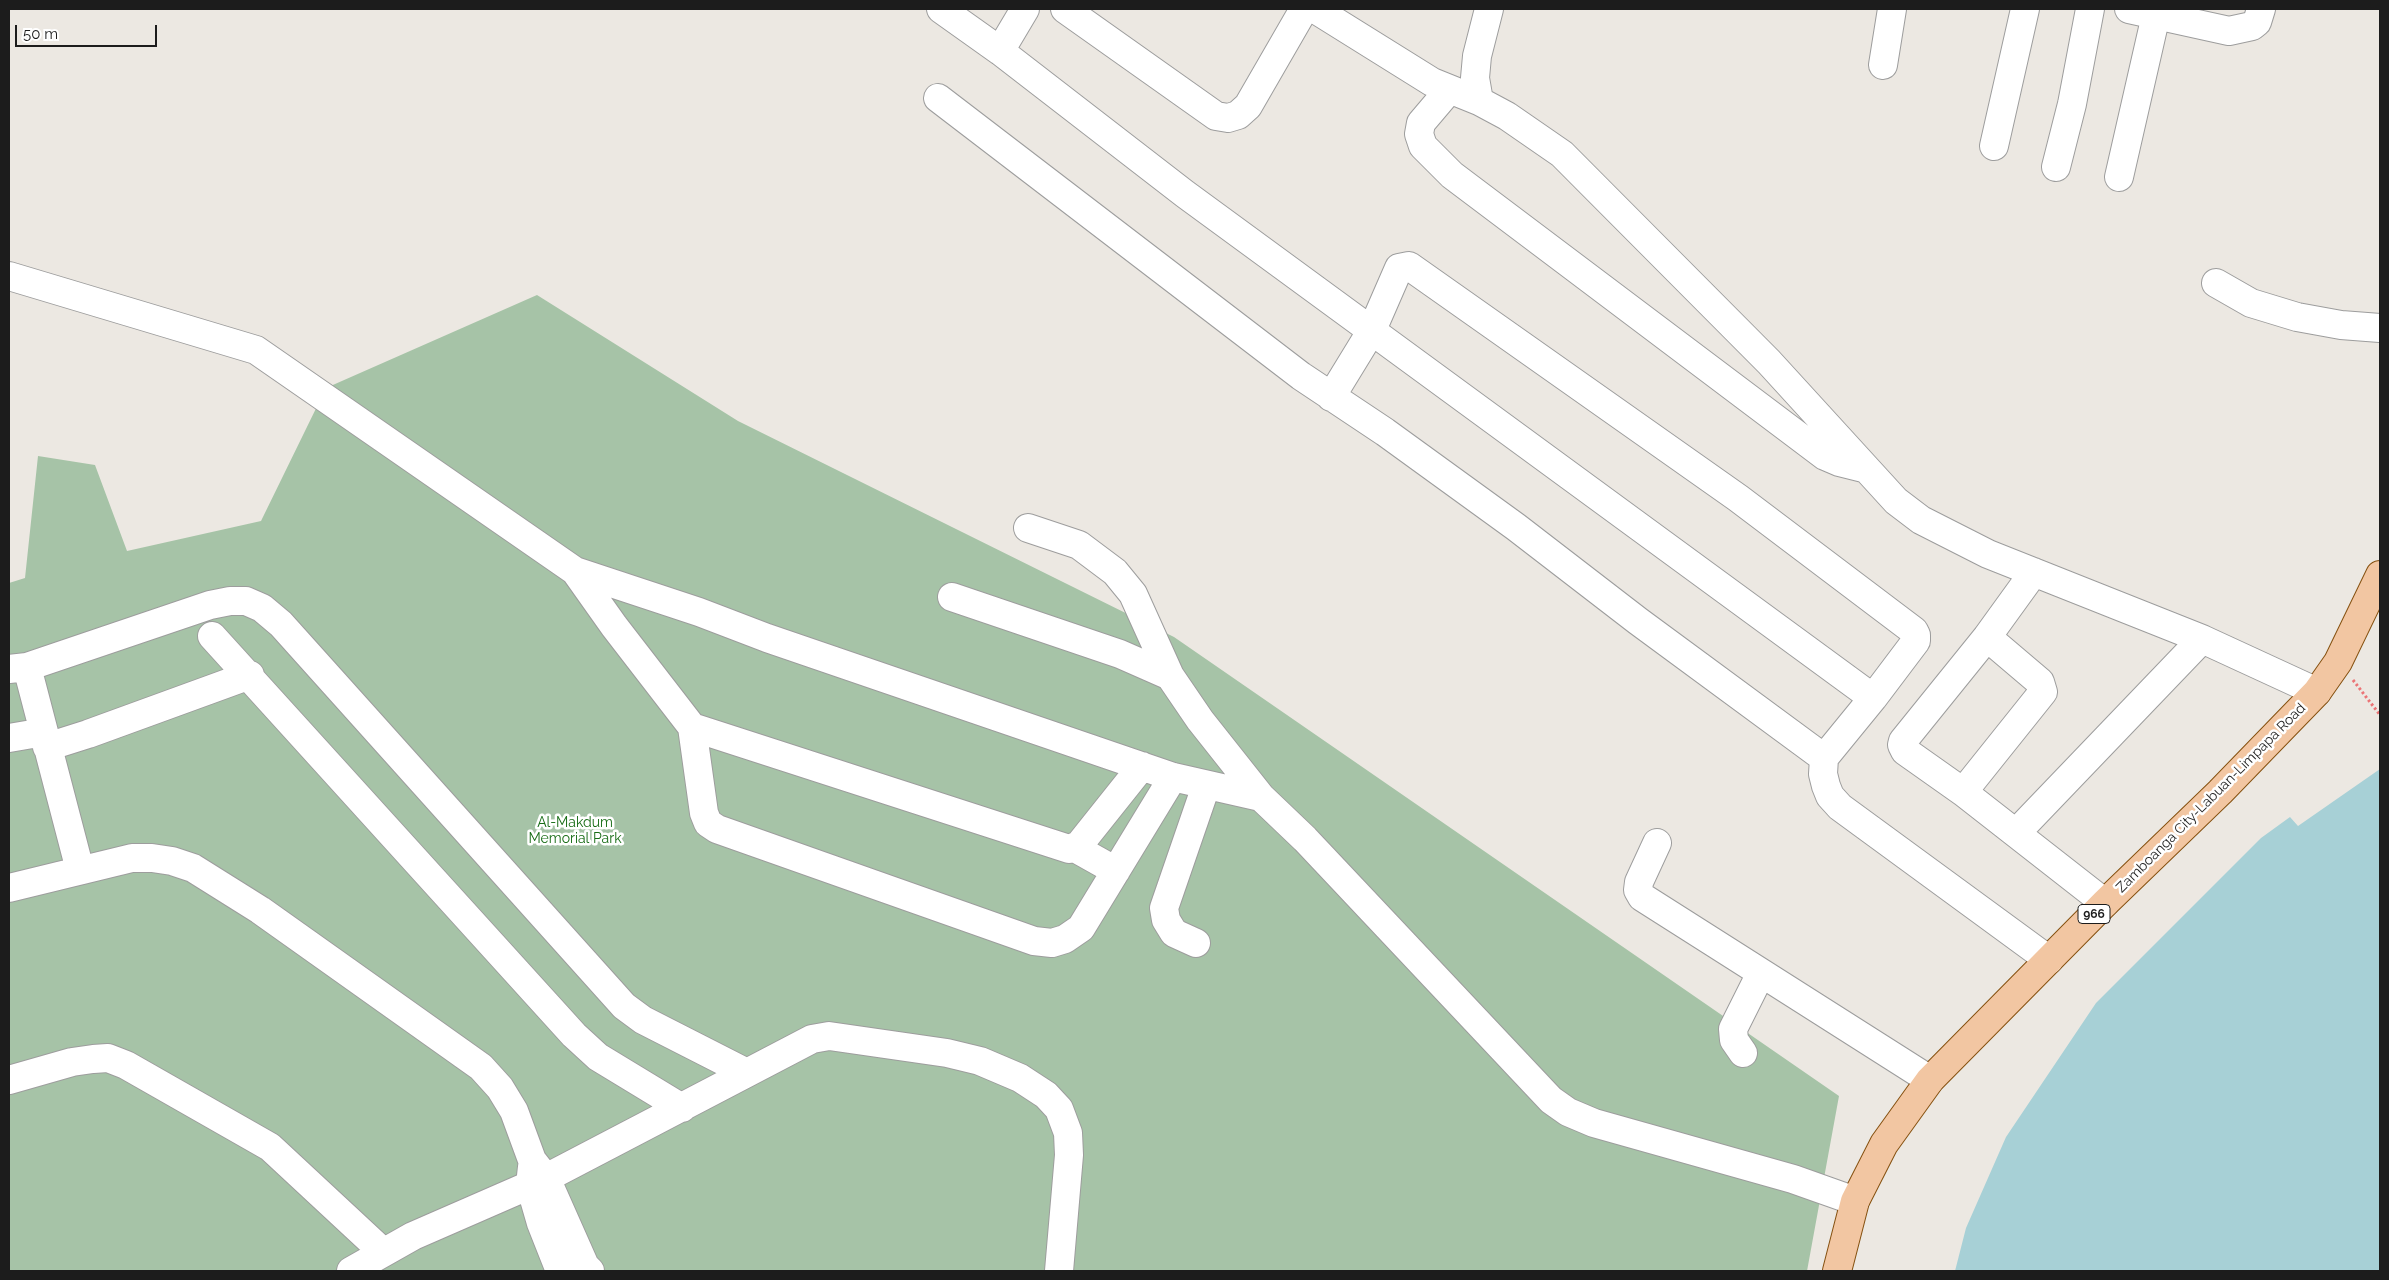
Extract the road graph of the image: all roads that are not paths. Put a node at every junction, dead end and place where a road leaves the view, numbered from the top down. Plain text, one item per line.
1 (941, 9) edge
2 (1025, 9) edge
3 (1065, 9) edge
4 (1304, 9) edge
5 (1315, 9) edge
6 (1489, 9) edge
7 (1892, 9) edge
8 (2025, 9) edge
9 (2090, 9) edge
10 (2129, 9) edge
11 (2261, 9) edge
12 (2156, 15) junction
13 (1000, 51) junction
14 (1883, 65) dead end
15 (1449, 90) junction
16 (938, 98) dead end
17 (1479, 101) junction
18 (1994, 146) dead end
19 (2056, 167) dead end
20 (2119, 177) dead end
21 (9, 276) edge
22 (2216, 283) dead end
23 (2380, 328) edge
24 (1372, 330) junction
25 (1331, 397) junction
26 (1865, 469) junction
27 (1028, 528) dead end
28 (575, 571) junction
29 (2034, 572) junction
30 (2380, 575) edge
31 (952, 597) dead end
32 (212, 636) dead end
33 (1987, 636) junction
34 (2202, 638) junction
35 (18, 668) edge
36 (250, 676) junction
37 (1170, 676) junction
38 (2317, 692) junction
39 (1873, 698) junction
40 (692, 727) junction
41 (9, 738) edge
42 (46, 739) junction
43 (1824, 758) junction
44 (1142, 766) junction
45 (1173, 777) junction
46 (1206, 786) junction
47 (1963, 792) junction
48 (1261, 798) junction
49 (2017, 832) junction
50 (1657, 843) dead end
51 (1075, 848) junction
52 (80, 870) junction
53 (1116, 870) junction
54 (9, 888) edge
55 (2105, 903) junction
56 (1196, 943) dead end
57 (2049, 960) junction
58 (1761, 974) junction
59 (1743, 1053) dead end
60 (747, 1073) junction
61 (9, 1080) edge
62 (1930, 1080) junction
63 (682, 1108) junction
64 (536, 1174) junction
65 (1855, 1201) junction
66 (383, 1252) junction
67 (351, 1271) edge
68 (560, 1271) edge
69 (590, 1271) edge
70 (1059, 1271) edge
71 (1837, 1271) edge

1 - 13 street
2 - 13 street
3 - 4 street
5 - 15 street
6 - 17 street
7 - 14 street
8 - 18 street
9 - 19 street
10 - 12 street
11 - 12 street
12 - 20 street
13 - 24 street
15 - 17 street
15 - 26 street
16 - 25 street
17 - 26 street
21 - 28 street
22 - 23 street
24 - 25 street
24 - 39 street
24 - 39 street
25 - 43 street
26 - 29 street
27 - 37 street
28 - 40 street
28 - 44 street
29 - 33 street
29 - 34 street
30 - 38 main road, Zamboanga City-Labuan-Limpapa Road / 966
31 - 37 street
32 - 36 street
33 - 47 street
33 - 47 street
34 - 38 street
34 - 49 street
35 - 42 street
35 - 60 street
36 - 42 street
36 - 63 street
37 - 48 street
38 - 55 main road, Zamboanga City-Labuan-Limpapa Road / 966
39 - 43 street
40 - 51 street
40 - 53 street
41 - 42 street
42 - 52 street
43 - 57 street
44 - 45 street
44 - 51 street
45 - 46 street
45 - 53 street
46 - 48 street
46 - 56 street
47 - 49 street
48 - 65 street
49 - 55 street
50 - 58 street
51 - 53 street
52 - 54 street
52 - 64 street
55 - 57 main road, Zamboanga City-Labuan-Limpapa Road / 966
57 - 62 main road, Zamboanga City-Labuan-Limpapa Road / 966
58 - 59 street
58 - 62 street
60 - 63 street
60 - 70 street
61 - 66 street
62 - 65 main road, Zamboanga City-Labuan-Limpapa Road / 966
63 - 64 street
64 - 66 street
64 - 68 street
64 - 69 street
65 - 71 main road, Zamboanga City-Labuan-Limpapa Road / 966
66 - 67 street

